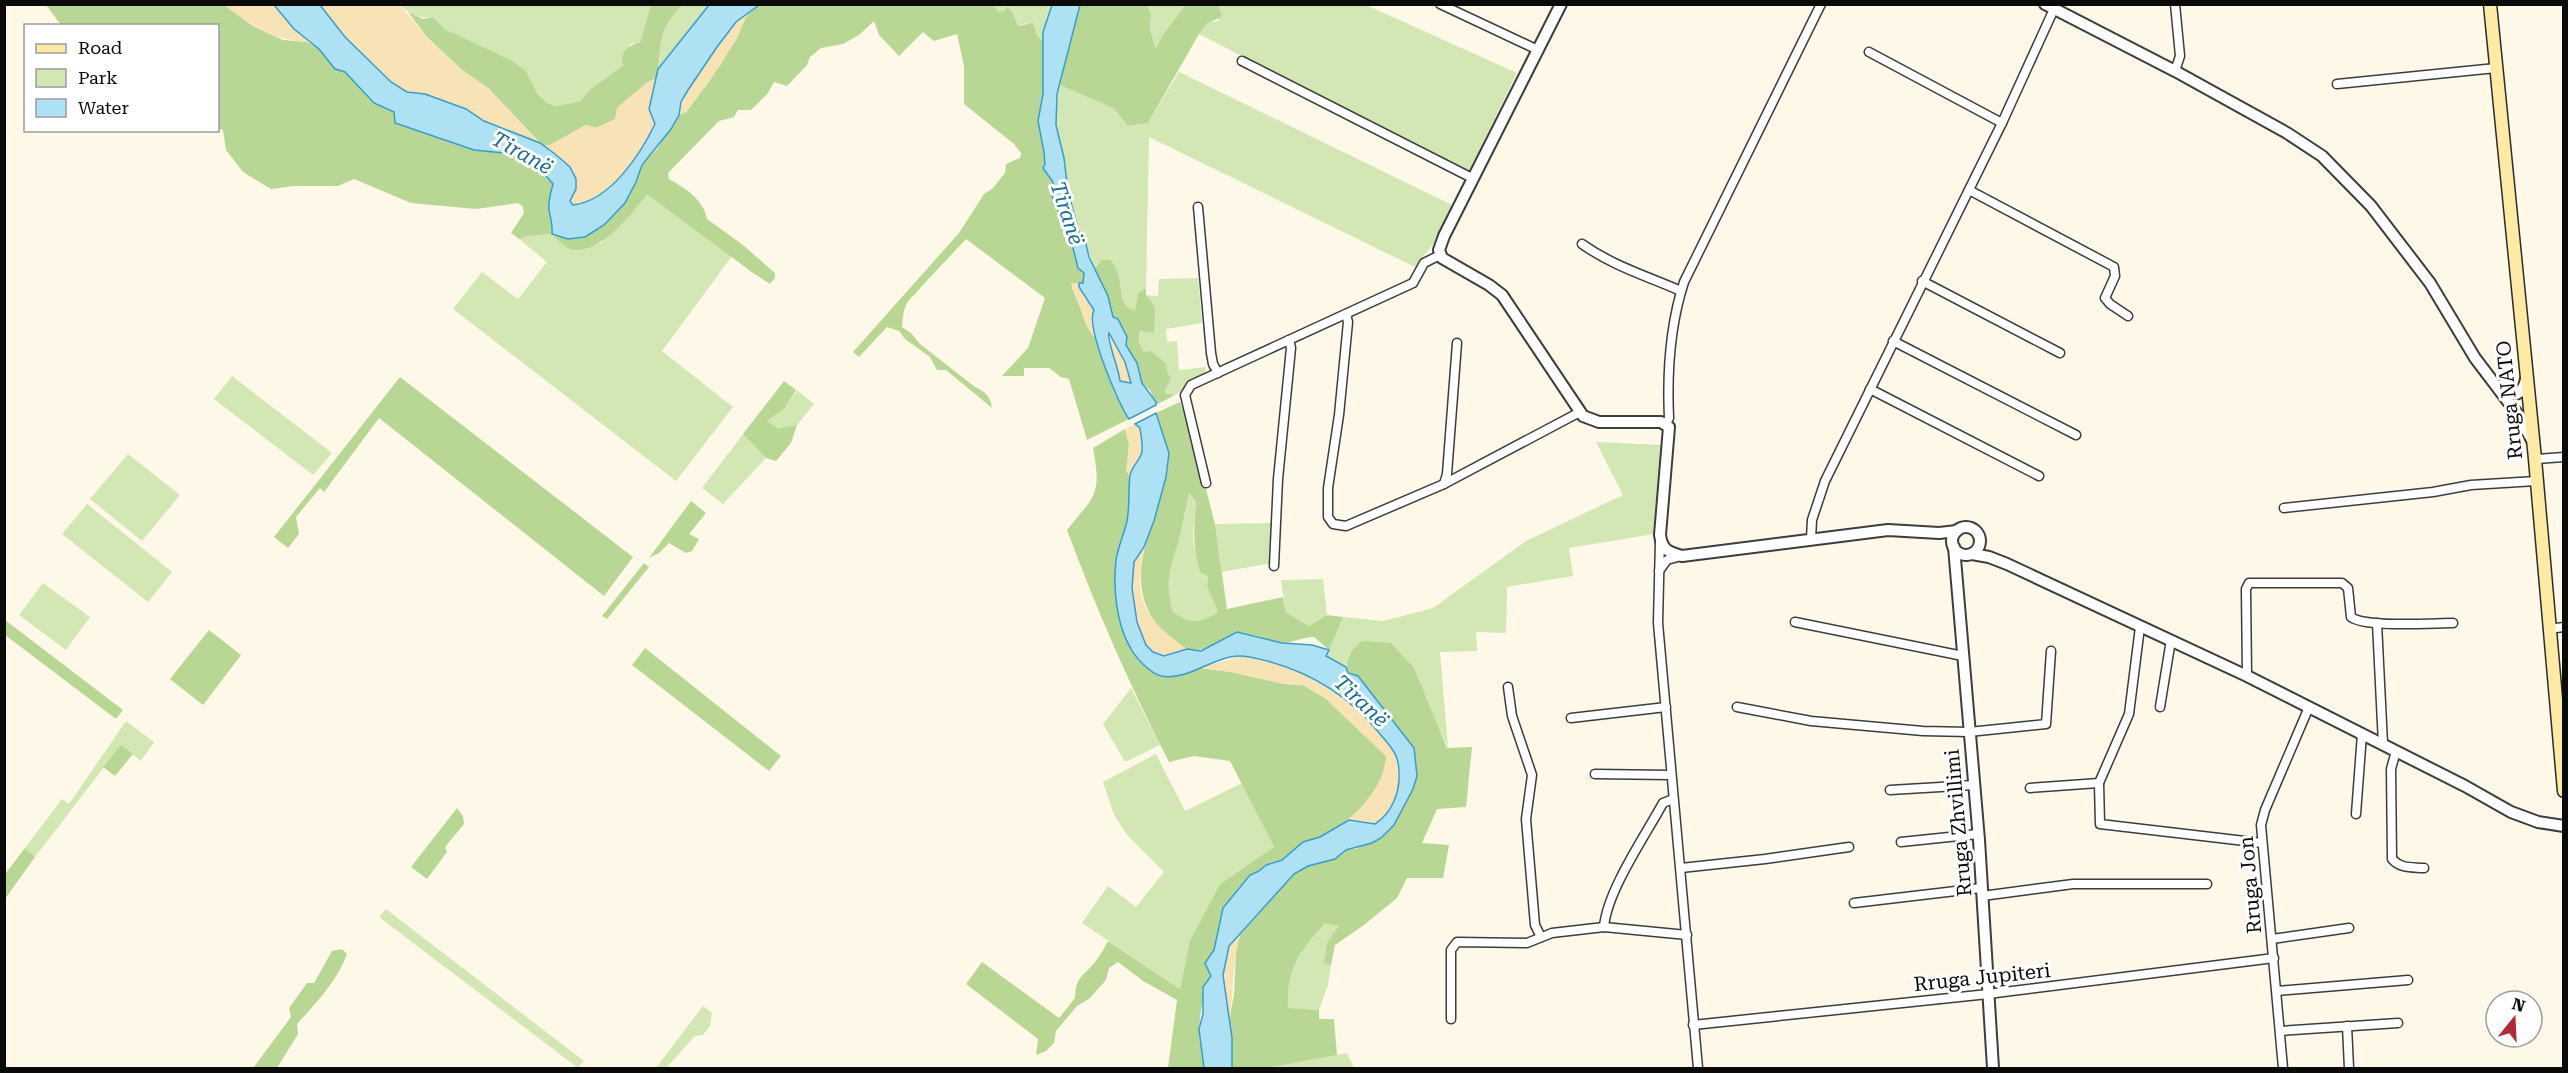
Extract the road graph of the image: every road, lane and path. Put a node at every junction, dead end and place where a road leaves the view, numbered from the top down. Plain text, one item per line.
1 (1440, 4) edge
2 (1561, 4) edge
3 (1821, 4) edge
4 (2175, 4) edge
5 (2490, 4) edge
6 (2049, 7) edge
7 (1538, 50) junction
8 (1869, 52) dead end
9 (1242, 61) dead end
10 (2496, 68) junction
11 (2175, 71) junction
12 (2337, 84) dead end
13 (2002, 123) junction
14 (1472, 178) junction
15 (1969, 190) junction
16 (1198, 207) dead end
17 (1582, 244) dead end
18 (1440, 255) junction
19 (1922, 281) junction
20 (1681, 291) junction
21 (1346, 314) junction
22 (2128, 316) dead end
23 (1289, 340) junction
24 (1893, 341) junction
25 (1457, 343) dead end
26 (2060, 353) dead end
27 (1218, 373) junction
28 (2526, 379) junction
29 (2495, 387) junction
30 (1870, 389) junction
31 (1580, 412) junction
32 (1666, 424) junction
33 (2076, 435) dead end
34 (2533, 441) junction
35 (2564, 457) edge
36 (2535, 459) junction
37 (2039, 476) dead end
38 (2536, 481) junction
39 (1206, 483) dead end
40 (1444, 483) junction
41 (2284, 508) dead end
42 (1957, 531) junction
43 (1930, 533) junction
44 (1660, 535) junction
45 (1979, 536) junction
46 (1811, 539) junction
47 (1953, 545) junction
48 (1968, 554) junction
49 (1682, 556) junction
50 (2007, 564) junction
51 (1274, 566) dead end
52 (1956, 574) junction
53 (1658, 575) junction
54 (1795, 622) dead end
55 (2378, 623) junction
56 (2453, 623) dead end
57 (2140, 627) junction
58 (2564, 627) edge
59 (2548, 629) junction
60 (2171, 640) junction
61 (2051, 651) dead end
62 (1963, 656) junction
63 (2247, 676) junction
64 (1508, 687) dead end
65 (1666, 707) junction
66 (1737, 707) dead end
67 (2160, 707) dead end
68 (2309, 707) junction
69 (1571, 718) dead end
70 (1969, 732) junction
71 (2362, 734) junction
72 (2383, 744) junction
73 (2396, 751) junction
74 (1595, 774) dead end
75 (1671, 775) junction
76 (2099, 783) junction
77 (1974, 785) junction
78 (2030, 788) dead end
79 (1890, 790) dead end
80 (2564, 791) edge
81 (1673, 799) junction
82 (2355, 814) dead end
83 (2564, 826) edge
84 (1978, 834) junction
85 (1901, 842) dead end
86 (2262, 843) junction
87 (1849, 847) dead end
88 (1681, 868) junction
89 (2424, 868) dead end
90 (2207, 884) dead end
91 (1982, 892) junction
92 (1854, 903) dead end
93 (1604, 927) junction
94 (2349, 928) dead end
95 (1687, 935) junction
96 (1541, 937) junction
97 (2272, 939) junction
98 (2274, 958) junction
99 (2408, 980) dead end
100 (2277, 991) junction
101 (1988, 994) junction
102 (1451, 1019) dead end
103 (2398, 1023) dead end
104 (1694, 1025) junction
105 (2347, 1026) junction
106 (2280, 1031) junction
107 (1698, 1068) edge
108 (1993, 1068) edge
109 (2283, 1068) edge
110 (2349, 1068) edge

1 - 7 street
2 - 7 street
3 - 20 street
4 - 11 street
5 - 10 main road, Rruga NATO
6 - 11 street
6 - 13 street
7 - 14 street
8 - 13 street
9 - 14 street
10 - 12 street
10 - 28 main road, Rruga NATO
11 - 29 street
13 - 15 street
14 - 18 street
15 - 19 street
15 - 22 street
16 - 27 street
17 - 20 street
18 - 21 street
18 - 31 street
19 - 24 street
19 - 26 street
20 - 32 street
21 - 23 street
21 - 40 street
23 - 27 street
23 - 51 street
24 - 30 street
24 - 33 street
25 - 40 street
27 - 39 street
28 - 29 street
28 - 34 main road, Rruga NATO
29 - 34 street
30 - 37 street
30 - 46 street
31 - 32 street
31 - 40 street
32 - 44 street
34 - 36 main road, Rruga NATO
35 - 36 street
36 - 38 main road, Rruga NATO
38 - 41 street
38 - 59 main road, Rruga NATO
42 - 43 street
42 - 45 street
42 - 47 street
43 - 46 street
43 - 47 street
44 - 49 street
44 - 53 street
45 - 48 street
45 - 50 street
46 - 49 street
47 - 48 street
47 - 52 street, Rruga Zhvillimi
48 - 50 street
48 - 52 street
49 - 53 street
50 - 57 street
52 - 62 street, Rruga Zhvillimi
53 - 65 street
54 - 62 street
55 - 56 street
55 - 63 street
55 - 72 street
57 - 60 street
57 - 76 street
58 - 59 street
59 - 80 main road, Rruga NATO
60 - 63 street
60 - 67 street
61 - 70 street
62 - 70 street, Rruga Zhvillimi
63 - 68 street
64 - 96 street
65 - 69 street
65 - 75 street
66 - 70 street
68 - 71 street
68 - 86 street, Rruga Jon
70 - 77 street, Rruga Zhvillimi
71 - 72 street
71 - 82 street
72 - 73 street
73 - 83 street
73 - 89 street
74 - 75 street
75 - 81 street
76 - 78 street
76 - 86 street
77 - 79 street
77 - 84 street, Rruga Zhvillimi
81 - 88 street
81 - 93 street
84 - 85 street
84 - 91 street, Rruga Zhvillimi
86 - 97 street, Rruga Jon
87 - 88 street
88 - 95 street
90 - 91 street
91 - 92 street
91 - 101 street, Rruga Zhvillimi
93 - 95 street
93 - 96 street
94 - 97 street
95 - 104 street
96 - 102 street
97 - 98 street, Rruga Jon
98 - 100 street, Rruga Jon
98 - 101 street, Rruga Jupiteri
99 - 100 street
100 - 106 street, Rruga Jon
101 - 104 street, Rruga Jupiteri
101 - 108 street, Rruga Zhvillimi
103 - 105 street
104 - 107 street
105 - 106 street
105 - 110 street
106 - 109 street, Rruga Jon

